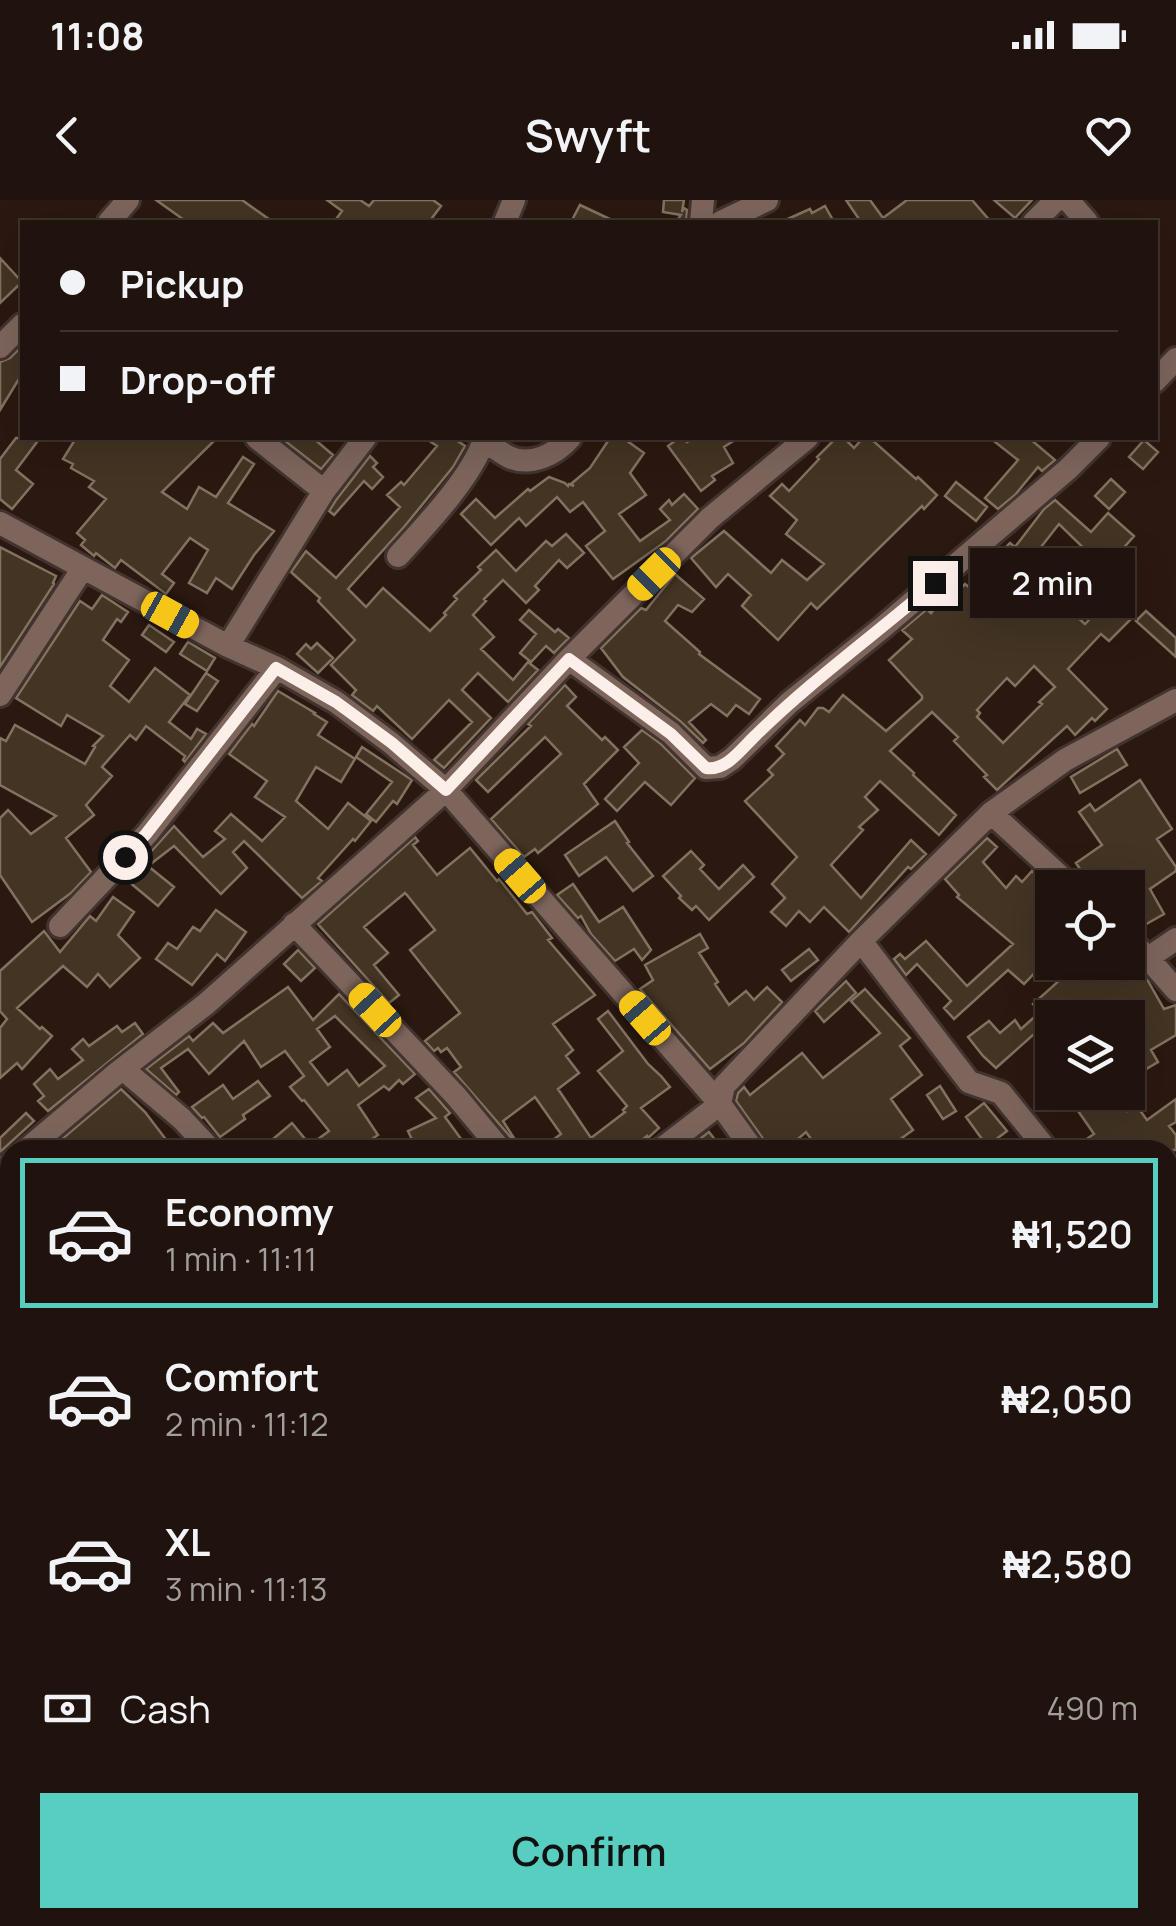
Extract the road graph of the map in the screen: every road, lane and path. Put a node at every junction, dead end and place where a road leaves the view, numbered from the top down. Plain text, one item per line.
1 (128, 200) edge
2 (767, 200) edge
3 (1056, 200) edge
4 (1068, 200) edge
5 (111, 220) edge
6 (725, 220) edge
7 (1036, 220) edge
8 (1085, 220) edge
9 (20, 327) edge
10 (0, 347) edge
11 (1176, 359) edge
12 (1158, 377) edge
13 (260, 440) edge
14 (363, 440) edge
15 (482, 440) edge
16 (484, 440) edge
17 (568, 440) edge
18 (804, 440) edge
19 (1097, 440) edge
20 (324, 491) junction
21 (0, 523) edge
22 (398, 556) dead end
23 (83, 568) junction
24 (228, 646) junction
25 (569, 659) junction
26 (276, 668) junction
27 (0, 696) edge
28 (1176, 700) edge
29 (446, 790) junction
30 (991, 812) junction
31 (1053, 870) edge
32 (294, 924) junction
33 (60, 926) dead end
34 (1176, 939) edge
35 (860, 941) junction
36 (1145, 955) edge
37 (1148, 958) junction
38 (1176, 990) edge
39 (123, 1069) junction
40 (720, 1104) junction
41 (38, 1140) edge
42 (201, 1140) edge
43 (493, 1140) edge
44 (673, 1140) edge
45 (746, 1140) edge
46 (1039, 1140) edge

1 - 5 street
2 - 6 street
3 - 7 street
4 - 8 street
9 - 10 street
11 - 12 street
13 - 20 street
14 - 20 street
15 - 22 street
16 - 17 street
18 - 25 street
19 - 25 street
20 - 24 street
21 - 23 street
23 - 24 street
23 - 27 street
24 - 26 street
25 - 29 street
26 - 29 street
26 - 33 street
28 - 30 street
29 - 32 street
29 - 40 street
30 - 31 street
30 - 35 street
32 - 39 street
32 - 43 street
34 - 37 street
35 - 40 street
35 - 46 street
36 - 37 street
37 - 38 street
39 - 41 street
39 - 42 street
40 - 44 street
40 - 45 street

